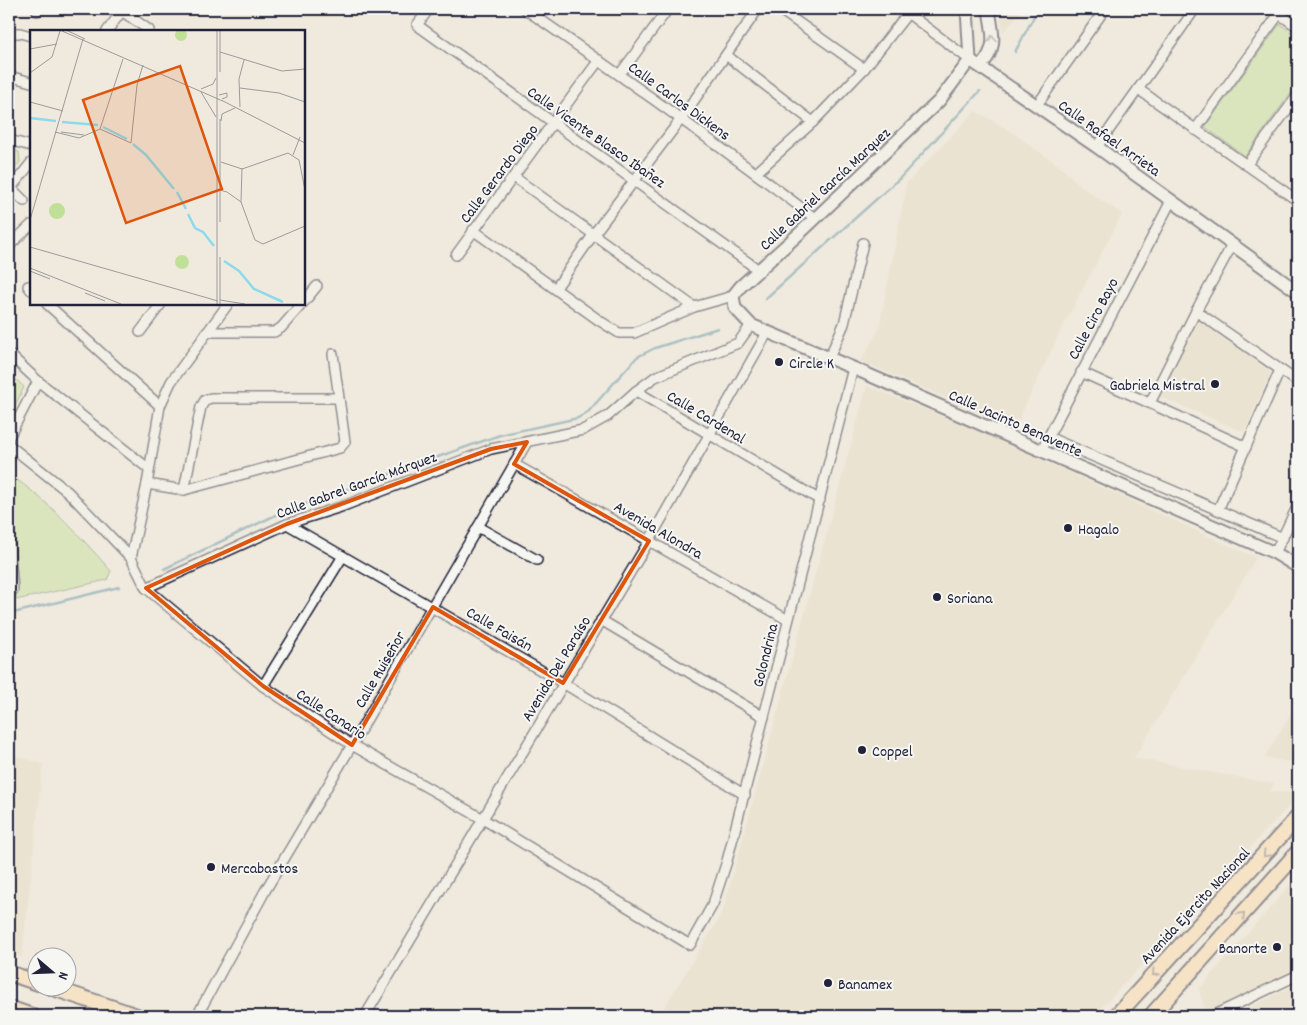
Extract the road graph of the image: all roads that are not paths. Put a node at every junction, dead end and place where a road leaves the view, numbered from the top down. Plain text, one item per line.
1 (430, 9) edge
2 (525, 9) edge
3 (758, 9) edge
4 (779, 9) edge
5 (967, 9) edge
6 (989, 9) edge
7 (1105, 9) edge
8 (1195, 9) edge
9 (121, 10) edge
10 (664, 10) edge
11 (905, 11) edge
12 (1275, 11) edge
13 (1298, 27) edge
14 (108, 30) edge
15 (149, 30) edge
16 (9, 33) edge
17 (30, 36) edge
18 (726, 55) junction
19 (599, 60) junction
20 (970, 60) junction
21 (981, 66) junction
22 (864, 69) junction
23 (620, 74) junction
24 (9, 76) edge
25 (30, 82) edge
26 (1138, 89) junction
27 (1298, 95) edge
28 (1037, 106) junction
29 (681, 119) junction
30 (813, 122) junction
31 (554, 124) junction
32 (1196, 130) junction
33 (9, 140) edge
34 (30, 146) edge
35 (1097, 147) junction
36 (30, 164) edge
37 (1247, 164) junction
38 (756, 173) junction
39 (514, 177) junction
40 (634, 180) junction
41 (10, 187) edge
42 (24, 200) dead end
43 (1171, 201) junction
44 (1298, 201) edge
45 (816, 219) junction
46 (30, 226) edge
47 (473, 230) junction
48 (593, 235) junction
49 (863, 243) dead end
50 (1232, 244) junction
51 (9, 246) edge
52 (456, 256) dead end
53 (760, 271) junction
54 (317, 286) dead end
55 (556, 288) junction
56 (1298, 292) edge
57 (733, 296) junction
58 (305, 301) edge
59 (48, 305) edge
60 (160, 305) edge
61 (227, 305) edge
62 (301, 305) edge
63 (694, 307) junction
64 (1196, 311) junction
65 (751, 325) junction
66 (140, 332) dead end
67 (207, 332) junction
68 (767, 333) junction
69 (9, 354) edge
70 (332, 354) dead end
71 (828, 358) junction
72 (853, 368) junction
73 (1280, 370) junction
74 (1081, 372) junction
75 (38, 381) junction
76 (1298, 382) edge
77 (636, 391) junction
78 (338, 398) junction
79 (1150, 403) junction
80 (160, 406) junction
81 (708, 435) junction
82 (9, 437) edge
83 (1048, 437) junction
84 (527, 442) junction
85 (9, 445) edge
86 (1246, 447) junction
87 (1041, 451) junction
88 (514, 464) junction
89 (149, 469) junction
90 (147, 484) junction
91 (184, 490) junction
92 (820, 500) junction
93 (1298, 505) edge
94 (1218, 510) junction
95 (287, 524) junction
96 (478, 527) junction
97 (1283, 538) junction
98 (9, 541) edge
99 (649, 541) junction
100 (1275, 553) junction
101 (343, 556) junction
102 (131, 558) junction
103 (537, 560) dead end
104 (10, 564) edge
105 (1298, 567) edge
106 (146, 588) junction
107 (13, 590) dead end
108 (433, 607) junction
109 (601, 620) junction
110 (788, 620) junction
111 (563, 683) junction
112 (263, 686) junction
113 (764, 717) junction
114 (352, 745) junction
115 (745, 795) junction
116 (1298, 817) edge
117 (483, 819) junction
118 (1298, 852) edge
119 (690, 945) joint
120 (9, 973) edge
121 (1298, 974) edge
122 (28, 979) edge
123 (78, 996) edge
124 (9, 1010) edge
125 (32, 1016) edge
126 (137, 1016) edge
127 (197, 1016) edge
128 (365, 1016) edge
129 (1116, 1016) edge
130 (1150, 1016) edge
131 (1212, 1016) edge

1 - 31 street, Calle Vicente Blasco Ibañez
2 - 19 street, Calle Carlos Dickens
3 - 18 street
4 - 22 street
5 - 20 street
21 -> 6 street
7 - 28 street
8 - 26 street
9 - 14 street
9 - 15 street
10 - 23 street
11 - 20 street, Calle Rafael Arrieta
11 - 22 street
12 - 13 street
12 - 32 street
16 - 17 street
18 - 29 street
18 - 30 street
19 - 23 street, Calle Carlos Dickens
19 - 31 street, Calle Gerardo Diego
20 - 21 street, Calle Rafael Arrieta
20 - 45 street, Calle Gabriel García Marquez
21 - 28 street, Calle Rafael Arrieta
22 - 30 street
23 - 29 street, Calle Carlos Dickens
24 - 25 street
26 - 32 street
26 - 35 street
27 - 37 street
28 - 35 street, Calle Rafael Arrieta
29 - 38 street, Calle Carlos Dickens
29 - 40 street
30 - 38 street
31 - 39 street, Calle Gerardo Diego
31 - 40 street, Calle Vicente Blasco Ibañez
32 - 37 street
33 - 34 street
35 - 43 street, Calle Rafael Arrieta
36 - 41 street
37 - 44 street
38 - 45 street, Calle Carlos Dickens
39 - 47 street, Calle Gerardo Diego
39 - 48 street
40 - 48 street
40 - 53 street, Calle Vicente Blasco Ibañez
41 - 42 street
43 - 50 street, Calle Rafael Arrieta
43 - 74 street, Calle Ciro Bayo
45 - 53 street, Calle Gabriel García Marquez
46 - 51 street
47 - 52 street, Calle Gerardo Diego
47 - 55 street
48 - 55 street
48 - 63 street
49 - 71 street
50 - 56 street, Calle Rafael Arrieta
50 - 64 street
53 - 57 street, Calle Gabriel García Marquez
54 - 58 street
55 - 63 street, Calle Gabriel García Marquez
57 - 63 street, Calle Gabriel García Marquez
57 - 65 street, Calle Jacinto Benavente
59 - 80 street
60 - 66 street
61 - 67 street
62 - 67 street
64 - 73 street
64 - 79 street
65 - 68 street, Calle Jacinto Benavente
65 - 77 street
67 - 80 street
68 - 71 street, Calle Jacinto Benavente
68 - 81 street, Avenida Del Paraíso
69 - 75 street
70 - 78 street
71 - 72 street, Calle Jacinto Benavente
72 - 87 street, Calle Jacinto Benavente
72 - 92 street, Golondrina
73 - 76 street
73 - 86 street
74 - 79 street
74 - 83 street, Calle Ciro Bayo
75 - 82 street
75 - 89 street
77 - 81 street, Calle Cardenal
77 - 84 street, Calle Gabrel García Márquez
78 - 91 street
78 - 91 street
79 - 86 street
80 - 89 street
81 - 92 street, Calle Cardenal
81 - 99 street, Avenida Del Paraíso
83 - 87 street, Calle Ciro Bayo
83 - 94 street
84 - 88 street, Calle Ruiseñor
84 - 95 street, Calle Gabrel García Márquez
85 - 102 street, Calle Canario
86 - 94 street
87 - 100 street, Calle Jacinto Benavente
88 - 96 street, Calle Ruiseñor
88 - 99 street, Avenida Alondra
89 - 90 street
90 - 91 street
90 - 102 street
92 - 110 street, Golondrina
93 - 97 street
94 - 97 street
95 - 101 street, Calle Faisán
95 - 106 street, Calle Gabrel García Márquez
96 - 103 street
96 - 108 street, Calle Ruiseñor
97 - 100 street
98 - 104 street
99 - 109 street, Avenida Del Paraíso
99 - 110 street, Avenida Alondra
100 - 105 street, Calle Jacinto Benavente
101 - 108 street, Calle Faisán
101 - 112 street
102 - 106 street, Calle Canario
104 - 107 street
106 - 112 street, Calle Canario
108 - 111 street, Calle Faisán
108 - 114 street, Calle Ruiseñor
109 - 111 street, Avenida Del Paraíso
109 - 113 street
110 - 113 street, Golondrina
111 - 115 street, Calle Faisán
111 - 117 street, Avenida Del Paraíso
112 - 114 street, Calle Canario
113 - 115 street, Golondrina
114 - 117 street, Calle Canario
114 - 127 street, Calle Ruiseñor
115 - 119 street, Golondrina
116 -> 129 main road, Avenida Ejercito Nacional
117 - 119 street, Calle Canario
117 - 128 street, Avenida Del Paraíso
130 -> 118 main road
120 - 122 main road
121 - 131 street
123 - 126 main road
124 - 125 main road

